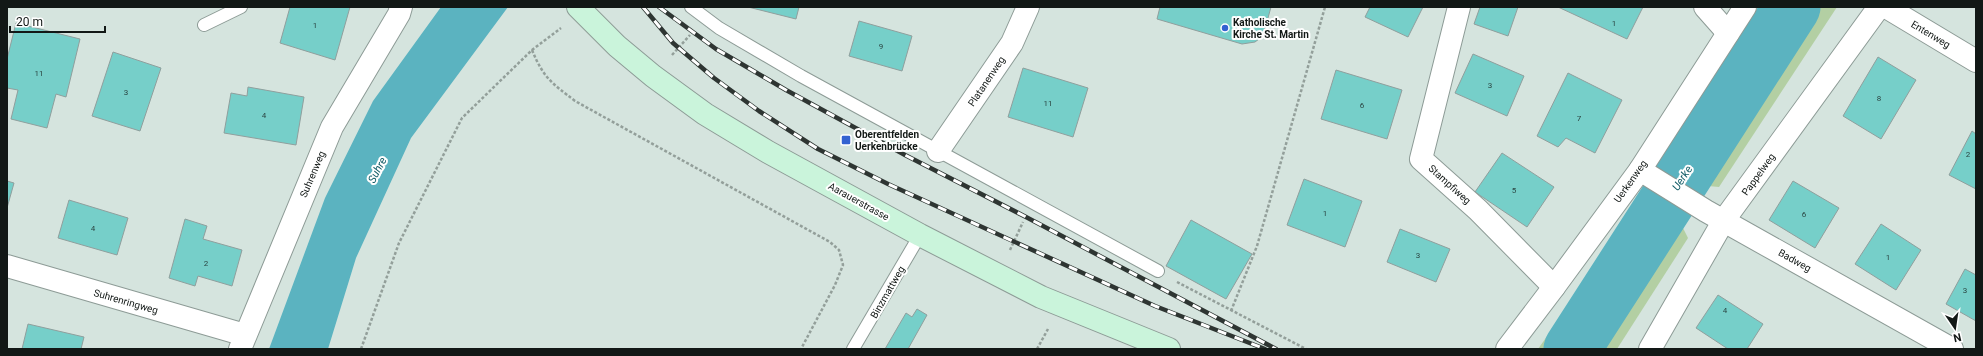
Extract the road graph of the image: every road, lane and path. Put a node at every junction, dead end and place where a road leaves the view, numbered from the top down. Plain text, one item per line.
1 (241, 7) edge
2 (401, 7) edge
3 (691, 7) edge
4 (1028, 7) edge
5 (1325, 7) edge
6 (1459, 7) edge
7 (1705, 7) edge
8 (1745, 7) edge
9 (1879, 7) edge
10 (1886, 7) edge
11 (580, 9) edge
12 (704, 18) junction
13 (204, 25) dead end
14 (1728, 33) junction
15 (532, 50) junction
16 (1976, 62) edge
17 (653, 76) junction
18 (938, 151) junction
19 (1646, 173) junction
20 (1715, 216) junction
21 (920, 235) junction
22 (7, 266) edge
23 (1158, 271) joint
24 (1554, 287) junction
25 (1232, 311) junction
26 (1046, 335) dead end
27 (243, 342) edge
28 (362, 349) edge
29 (801, 349) edge
30 (853, 349) edge
31 (1037, 349) edge
32 (1169, 349) edge
33 (1306, 349) edge
34 (1507, 349) edge
35 (1650, 349) edge
36 (1952, 349) edge

1 - 13 lane
2 - 27 street, Suhrenweg
3 - 12 lane
4 - 18 street, Platanenweg
5 - 25 path
6 - 24 street, Stampfiweg
7 - 14 street
8 - 14 street, Uerkenweg
9 - 20 street, Pappelweg
10 - 16 street, Entenweg
11 - 15 path
11 - 17 main road, Aarauerstrasse
12 - 17 path
12 - 18 lane
14 - 19 street, Uerkenweg
15 - 28 path
15 - 29 path
17 - 21 main road, Aarauerstrasse
18 - 23 lane
19 - 20 street, Badweg
19 - 24 street, Uerkenweg
20 - 35 street, Pappelweg
20 - 36 street, Badweg
21 - 30 lane, Binzmattweg
21 - 32 main road, Aarauerstrasse
22 - 27 street, Suhrenringweg
23 - 25 path
24 - 34 street, Uerkenweg
25 - 33 path
26 - 31 path

